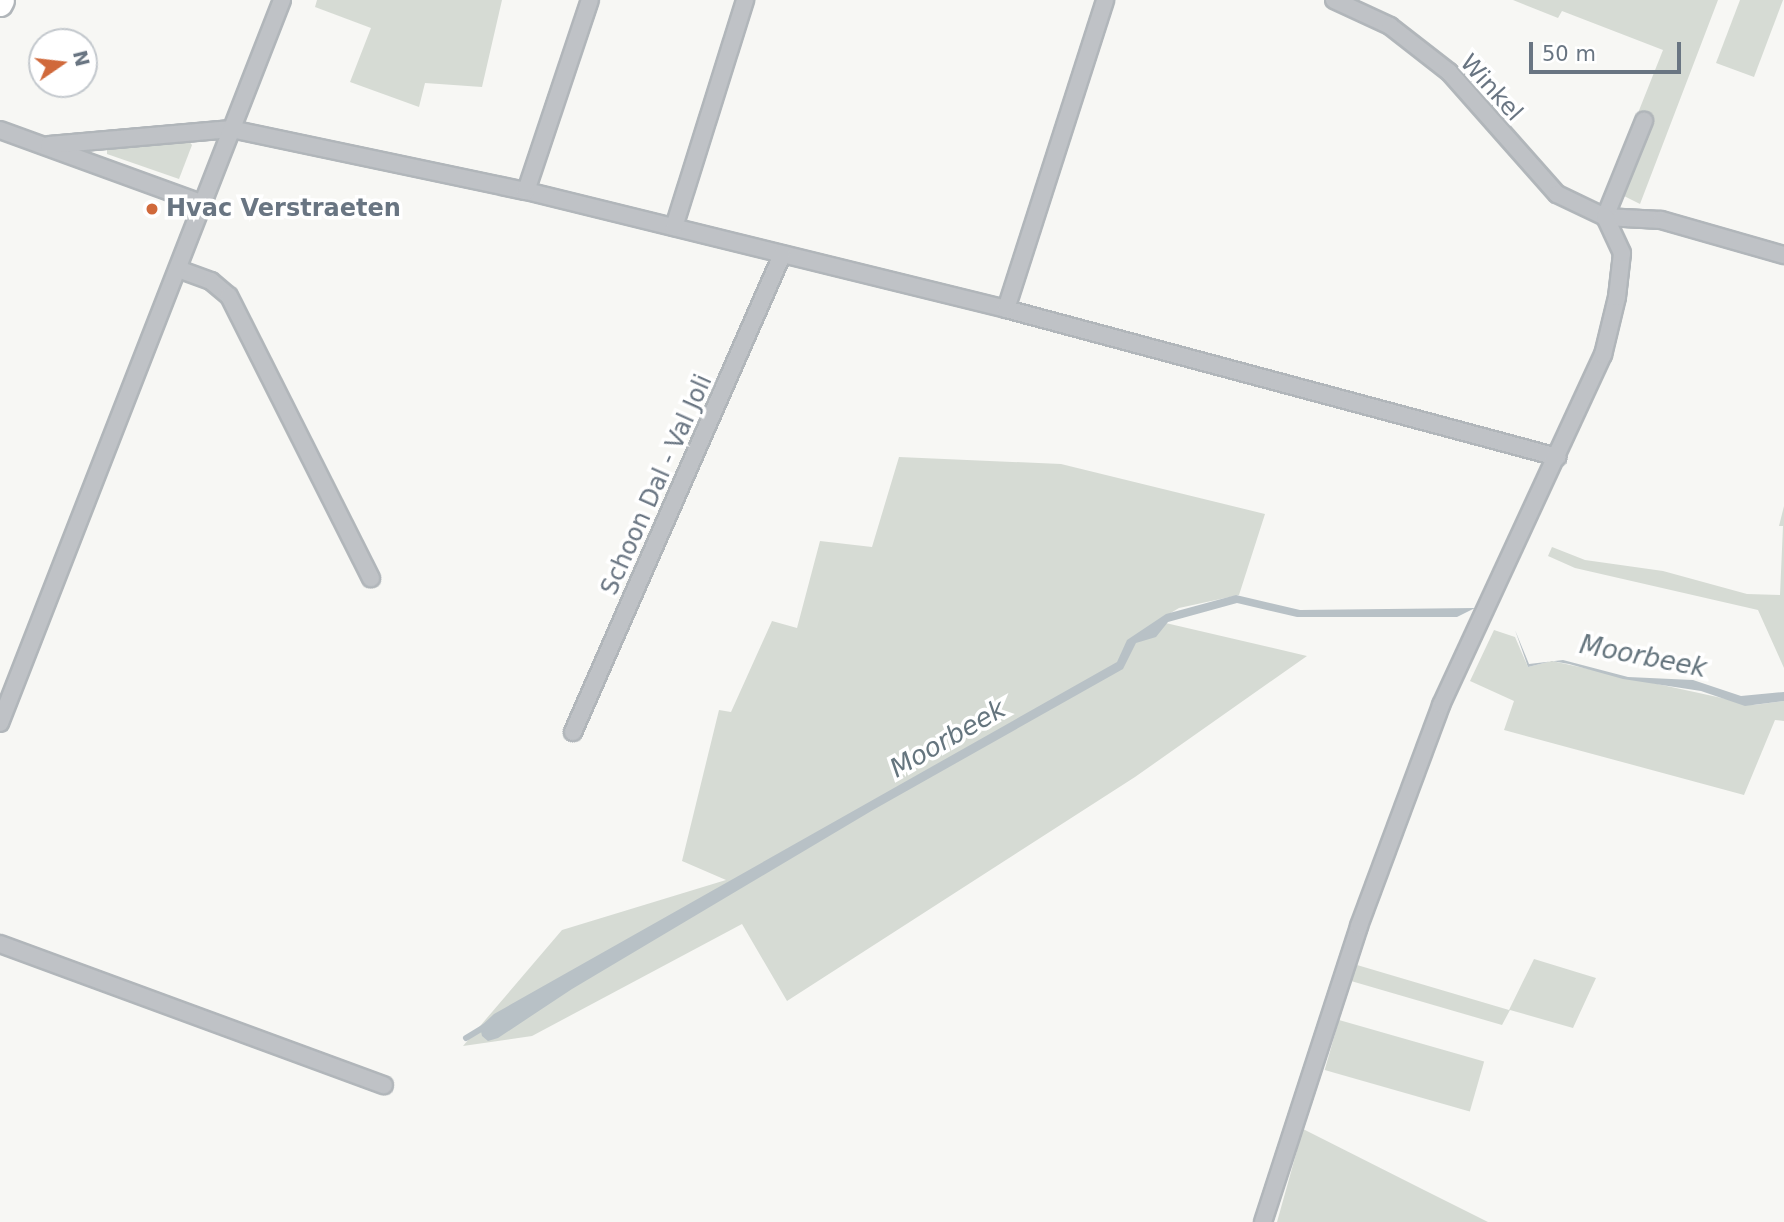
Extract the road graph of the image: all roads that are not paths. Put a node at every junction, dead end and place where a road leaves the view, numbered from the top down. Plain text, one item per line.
1 (282, 0) edge
2 (590, 0) edge
3 (744, 0) edge
4 (1105, 0) edge
5 (1334, 0) edge
6 (1644, 121) dead end
7 (231, 129) junction
8 (0, 130) edge
9 (49, 145) junction
10 (526, 191) junction
11 (203, 204) junction
12 (1605, 217) junction
13 (674, 227) junction
14 (782, 255) junction
15 (1784, 255) edge
16 (178, 270) junction
17 (1006, 309) junction
18 (1557, 457) junction
19 (371, 578) dead end
20 (0, 723) edge
21 (573, 732) dead end
22 (0, 944) edge
23 (384, 1085) dead end
24 (1263, 1222) edge

1 - 7 street
2 - 10 street
3 - 13 street
4 - 17 street
5 - 12 street, Winkel
6 - 12 street
7 - 9 street
7 - 10 street
7 - 11 street
8 - 9 street
9 - 11 street
10 - 13 street
11 - 16 street
12 - 15 street
12 - 18 street
13 - 14 street
14 - 17 street
14 - 21 street, Schoon Dal - Val Joli
16 - 19 street
16 - 20 street
17 - 18 street
18 - 24 street
22 - 23 street

